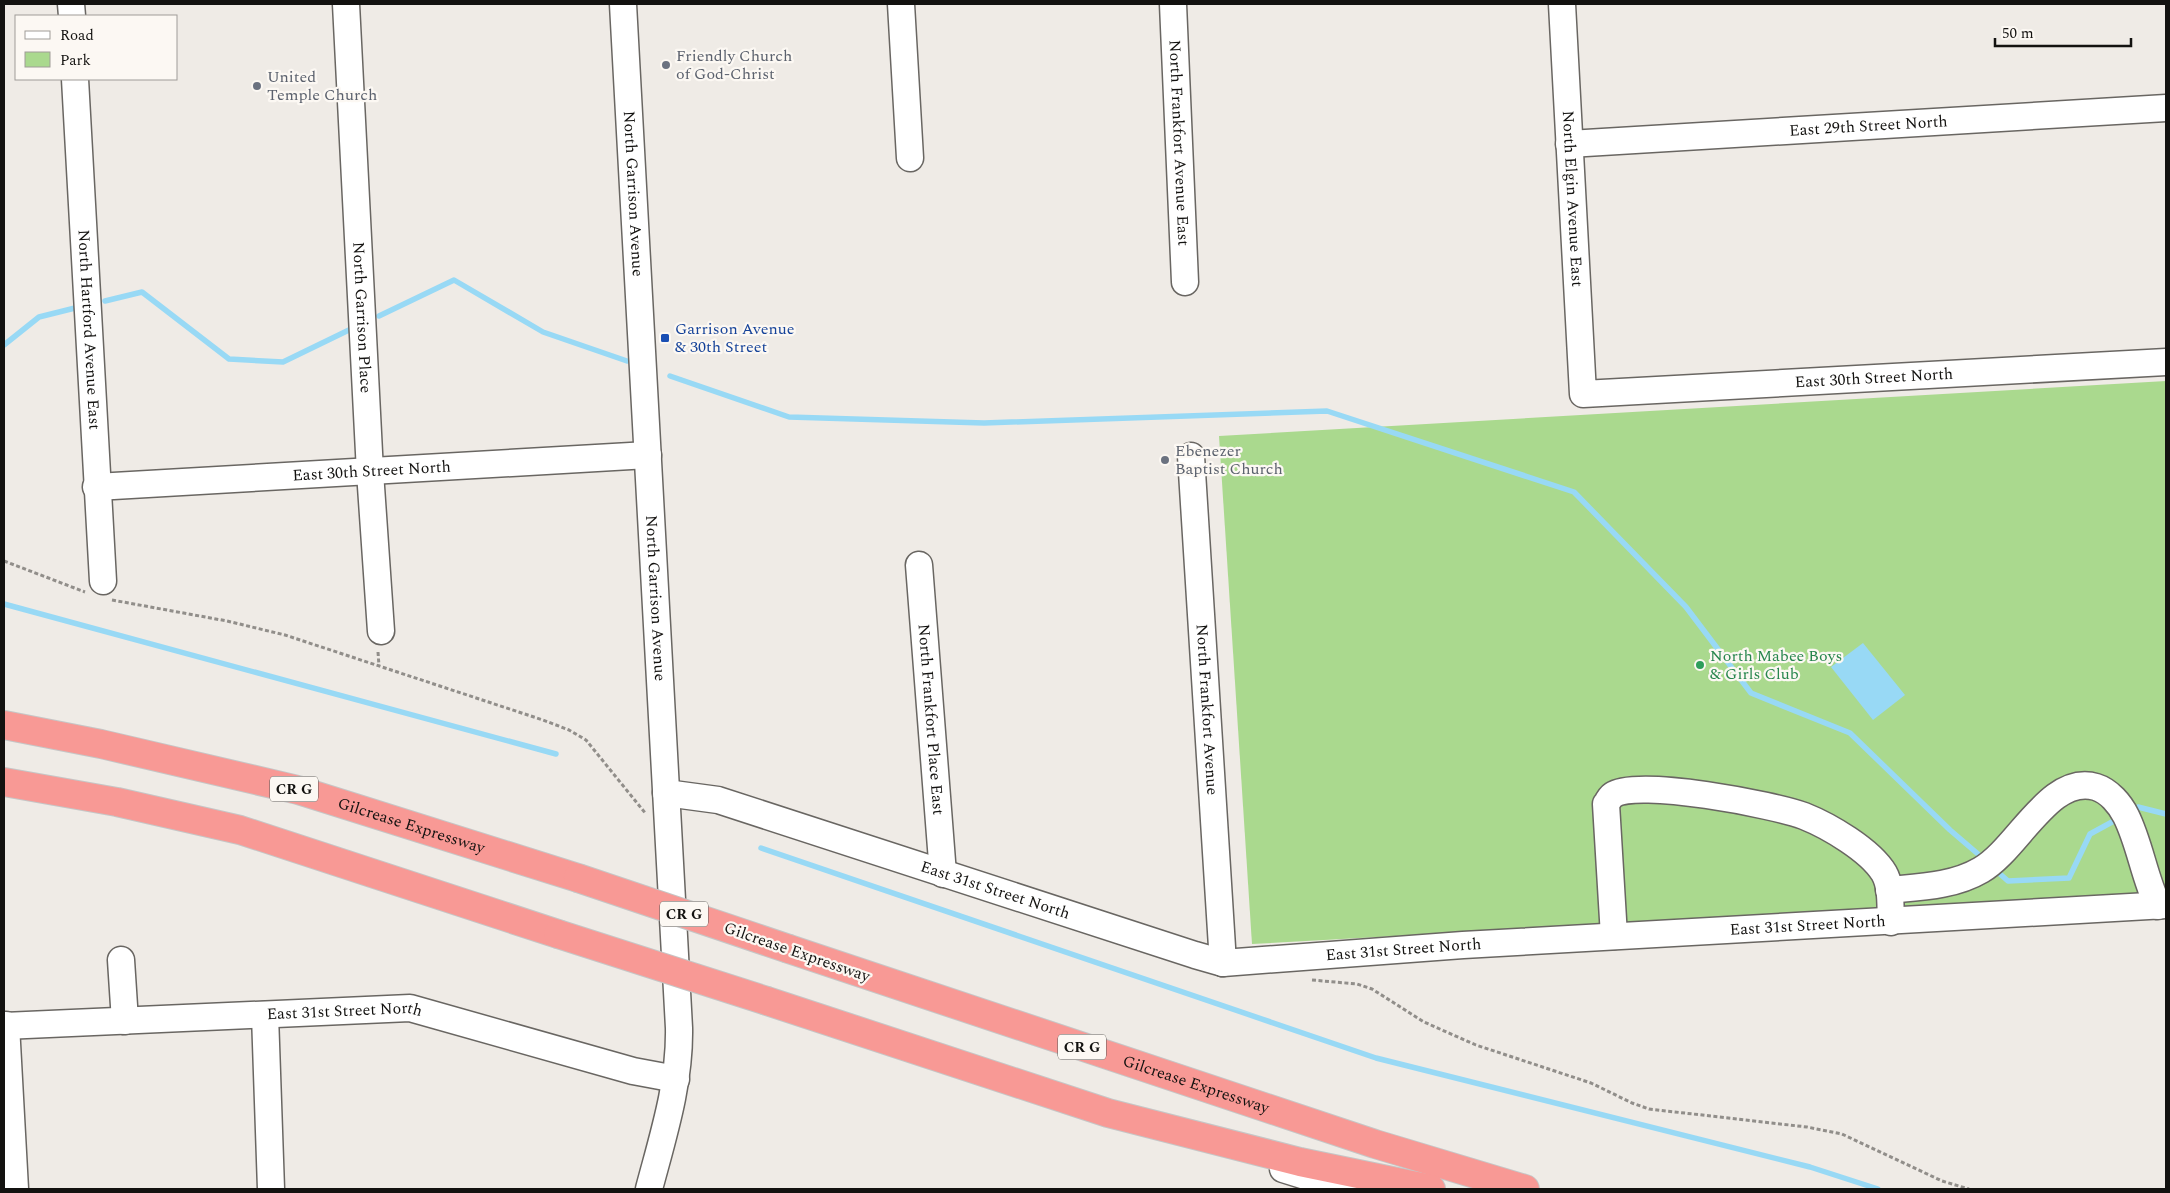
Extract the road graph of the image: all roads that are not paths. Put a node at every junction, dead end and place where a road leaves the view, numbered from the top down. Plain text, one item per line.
1 (346, 4) edge
2 (623, 4) edge
3 (901, 4) edge
4 (1173, 4) edge
5 (1562, 4) edge
6 (75, 80) edge
7 (2166, 108) edge
8 (1569, 144) junction
9 (910, 158) dead end
10 (1185, 282) dead end
11 (2166, 362) edge
12 (1583, 394) joint
13 (648, 455) junction
14 (1191, 456) dead end
15 (370, 472) junction
16 (96, 487) junction
17 (919, 566) dead end
18 (103, 581) dead end
19 (381, 631) dead end
20 (4, 725) edge
21 (4, 782) edge
22 (666, 793) junction
23 (943, 874) junction
24 (1889, 890) junction
25 (2162, 905) edge
26 (1891, 922) junction
27 (1614, 936) junction
28 (121, 960) dead end
29 (1223, 962) junction
30 (265, 1015) junction
31 (125, 1021) junction
32 (5, 1025) edge
33 (676, 1079) junction
34 (1108, 1113) junction
35 (15, 1189) edge
36 (271, 1189) edge
37 (649, 1189) edge
38 (1347, 1189) edge
39 (1431, 1189) edge
40 (1525, 1189) edge

1 - 15 street, North Garrison Place
2 - 13 street, North Garrison Avenue
3 - 9 street
4 - 10 street, North Frankfort Avenue East
5 - 8 street, North Elgin Avenue East
6 - 16 street, North Hartford Avenue East
7 - 8 street, East 29th Street North
8 - 12 street, North Elgin Avenue East
11 - 12 street, East 30th Street North
13 - 15 street, East 30th Street North
13 - 22 street, North Garrison Avenue
14 - 29 street, North Frankfort Avenue
15 - 16 street, East 30th Street North
15 - 19 street, North Garrison Place
16 - 18 street, North Hartford Avenue East
17 - 23 street, North Frankfort Place East
20 - 40 highway, Gilcrease Expressway / CR G, bridge
21 - 34 highway, bridge
22 - 23 street, East 31st Street North
22 - 33 street, North Garrison Avenue
23 - 29 street, East 31st Street North
24 - 25 street
24 - 26 street
24 - 27 street
25 - 26 street, East 31st Street North
26 - 27 street, East 31st Street North
27 - 29 street, East 31st Street North
28 - 31 street
30 - 31 street, East 31st Street North
30 - 33 street, East 31st Street North
30 - 36 street
31 - 32 street, East 31st Street North
32 - 35 street
33 - 37 street, North Garrison Avenue
34 - 38 street
34 - 39 highway

